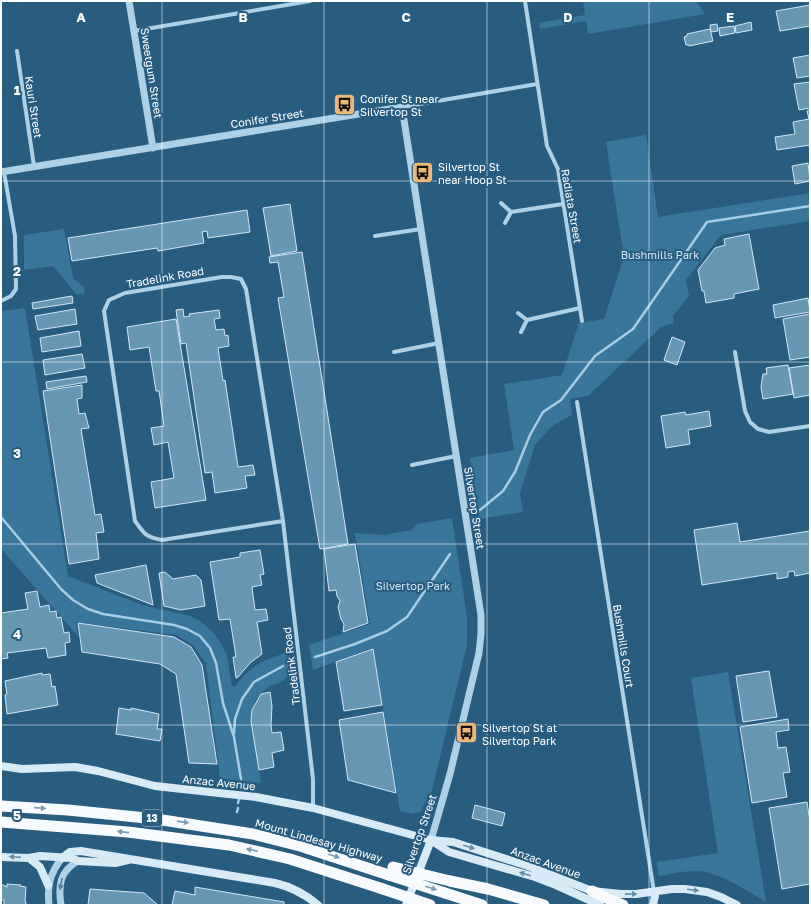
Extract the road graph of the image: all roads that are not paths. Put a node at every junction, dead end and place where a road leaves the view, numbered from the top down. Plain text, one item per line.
1 (129, 1) edge
2 (310, 1) edge
3 (524, 1) edge
4 (134, 31) junction
5 (17, 51) dead end
6 (537, 84) junction
7 (402, 107) junction
8 (153, 148) junction
9 (34, 166) junction
10 (3, 172) edge
11 (501, 203) dead end
12 (563, 204) junction
13 (512, 212) junction
14 (504, 223) dead end
15 (421, 229) junction
16 (375, 236) dead end
17 (1, 301) edge
18 (580, 308) junction
19 (518, 313) dead end
20 (527, 320) junction
21 (582, 321) dead end
22 (521, 332) dead end
23 (439, 343) junction
24 (394, 352) dead end
25 (735, 352) dead end
26 (576, 402) dead end
27 (810, 426) edge
28 (456, 456) junction
29 (412, 465) dead end
30 (283, 521) junction
31 (1, 766) edge
32 (1, 806) edge
33 (313, 808) junction
34 (1, 822) edge
35 (431, 840) junction
36 (1, 856) edge
37 (29, 858) junction
38 (62, 858) junction
39 (129, 860) junction
40 (78, 861) junction
41 (391, 871) junction
42 (48, 885) junction
43 (592, 891) junction
44 (654, 892) junction
45 (407, 904) edge
46 (49, 905) edge
47 (60, 905) edge
48 (318, 905) edge
49 (430, 905) edge
50 (482, 905) edge
51 (544, 905) edge
52 (600, 905) edge
53 (623, 905) edge
54 (653, 905) edge
55 (737, 905) edge

1 - 4 street, Sweetgum Street
2 - 4 street
3 - 6 street, Radiata Street
4 - 8 street, Sweetgum Street
5 - 9 street, Kauri Street
6 - 7 street, Conifer Street
6 - 12 street, Radiata Street
7 - 8 street, Conifer Street
7 - 15 street, Silvertop Street
8 - 9 street, Conifer Street
9 - 10 street, Conifer Street
10 - 17 street
11 - 13 street
12 - 13 street
12 - 18 street, Radiata Street
13 - 14 street
15 - 16 street
15 - 23 street, Silvertop Street
18 - 20 street
18 - 21 street, Radiata Street
19 - 20 street
20 - 22 street
23 - 24 street
23 - 28 street, Silvertop Street
25 - 27 street
26 - 44 street, Bushmills Court
28 - 29 street
28 - 35 street, Silvertop Street
30 - 30 street, Tradelink Road
30 - 33 street, Tradelink Road
31 - 33 main road, Anzac Avenue
32 -> 41 highway, Mount Lindesay Highway / 13
33 - 35 main road, Anzac Avenue
49 -> 34 highway, 13, bridge
35 -> 43 main road, Anzac Avenue
35 - 45 main road, Silvertop Street
52 -> 35 main road, Anzac Avenue
37 -> 36 main road
37 - 38 main road
37 - 42 main road
38 - 39 main road
38 - 40 main road
38 - 42 street
39 - 40 main road
39 - 48 main road
40 -> 47 street
41 -> 50 highway, Mount Lindesay Highway / 13, bridge
41 - 51 highway, bridge
42 - 46 street
43 -> 44 main road, Anzac Avenue
43 - 53 highway
44 - 54 main road
44 -> 55 main road, Anzac Avenue

